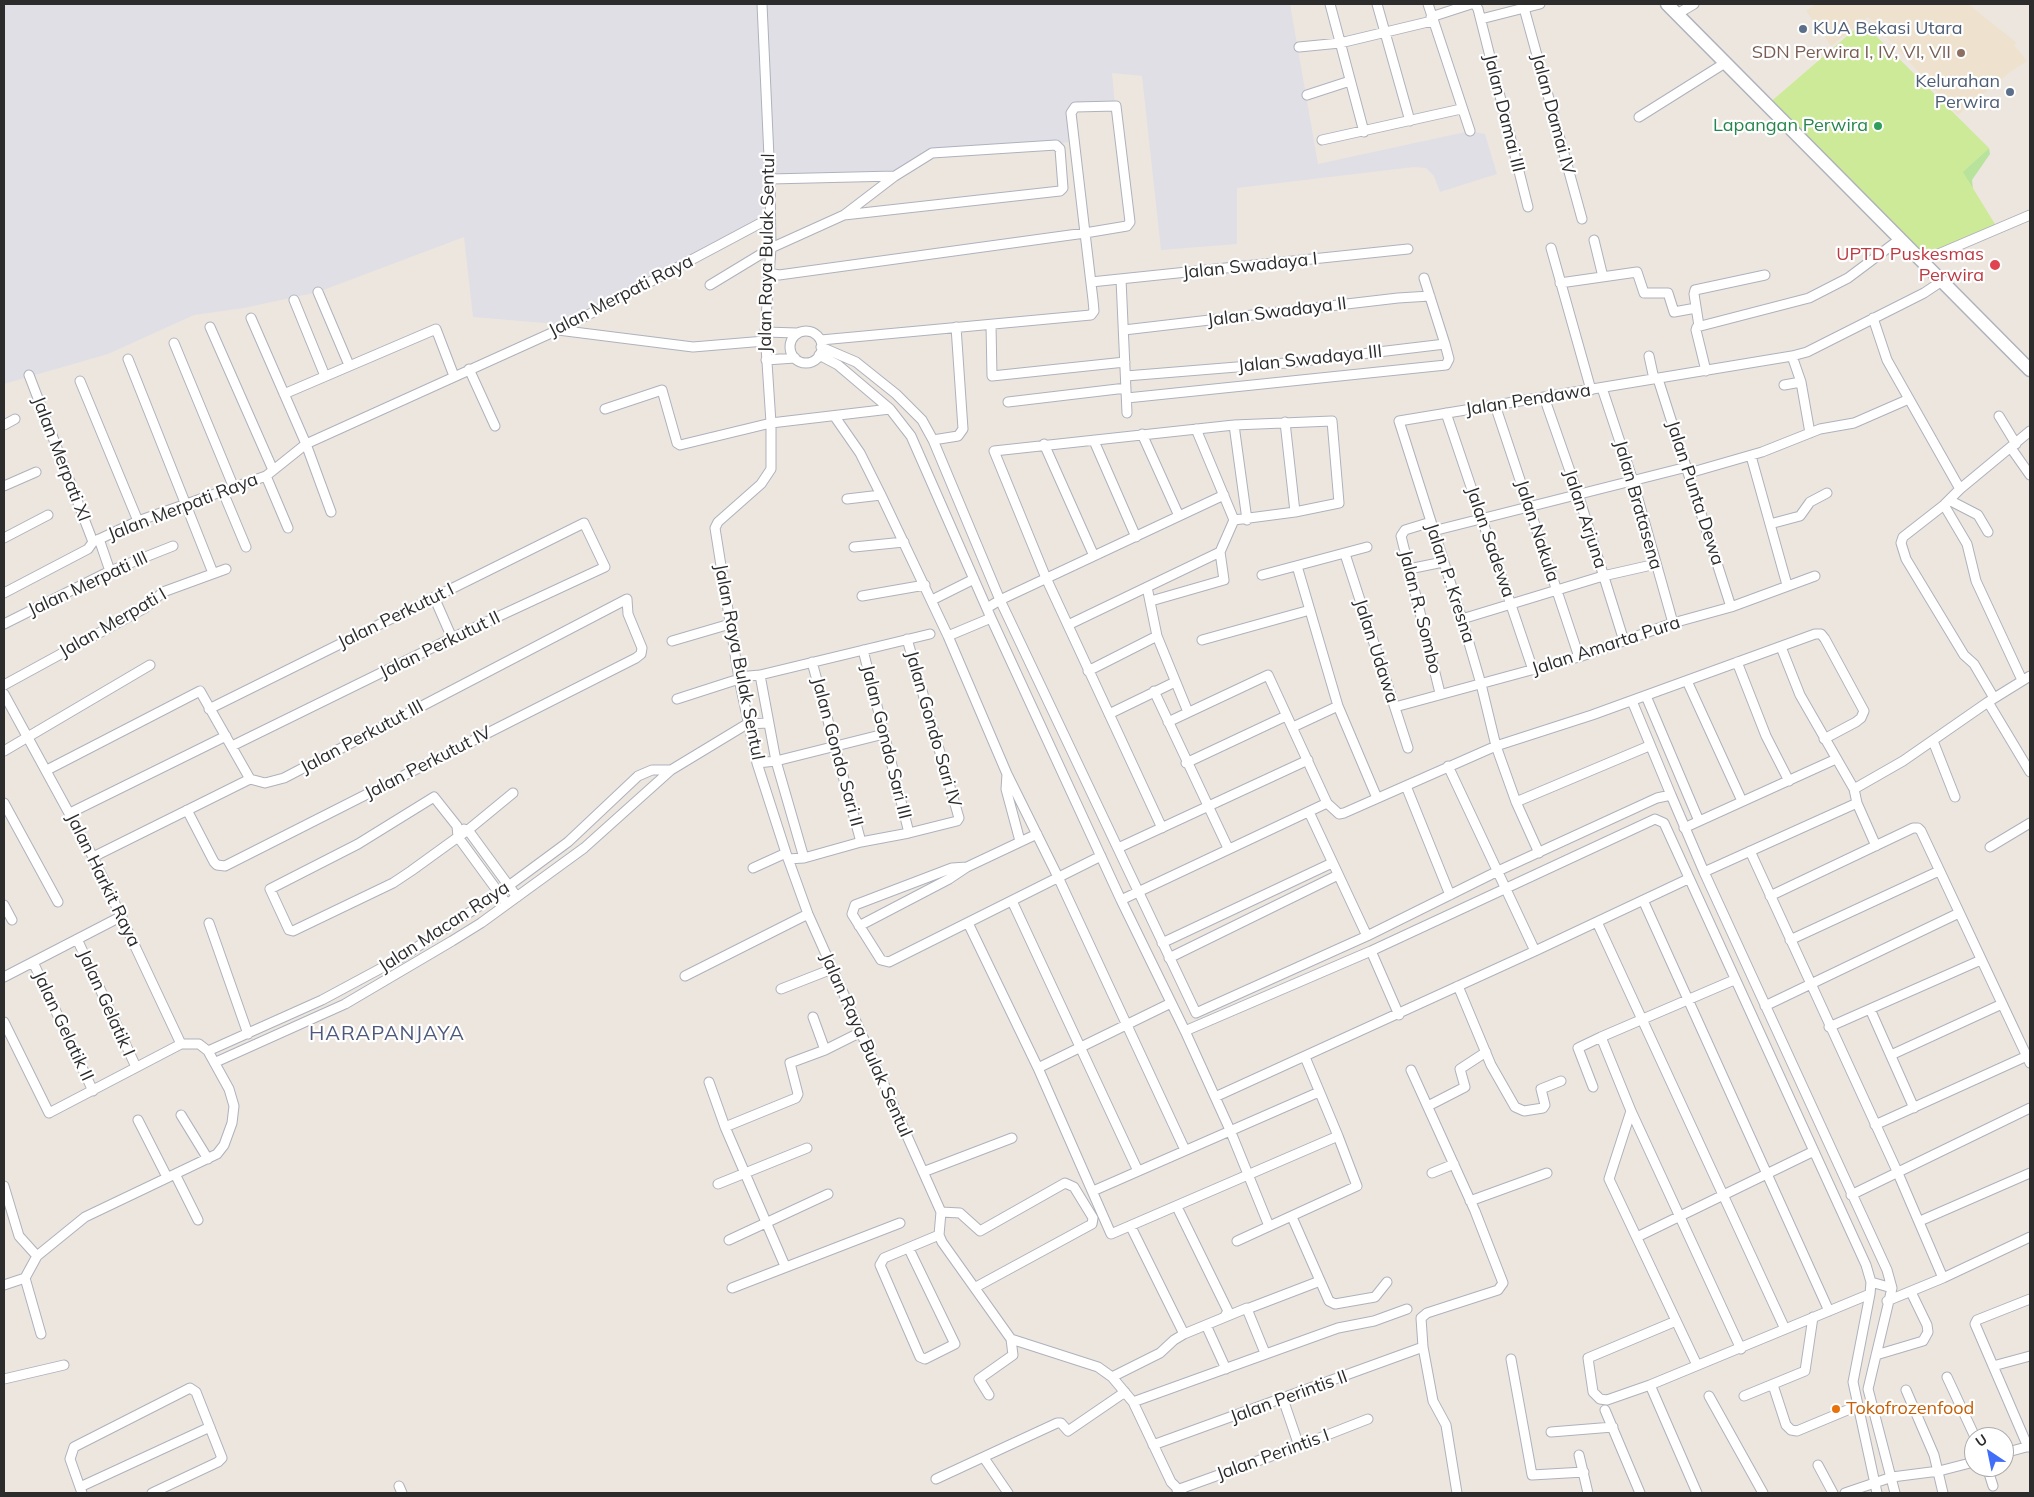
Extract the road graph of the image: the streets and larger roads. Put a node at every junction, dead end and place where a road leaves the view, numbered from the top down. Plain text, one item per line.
1 (762, 4) edge
2 (1330, 4) edge
3 (1378, 4) edge
4 (1428, 4) edge
5 (1540, 4) edge
6 (1667, 4) edge
7 (1694, 4) edge
8 (1524, 8) junction
9 (1677, 14) junction
10 (1432, 19) junction
11 (1481, 19) junction
12 (1385, 32) junction
13 (1340, 43) junction
14 (1299, 46) dead end
15 (1725, 62) junction
16 (1350, 81) junction
17 (1307, 95) dead end
18 (1461, 109) junction
19 (1638, 117) dead end
20 (1410, 121) junction
21 (1470, 130) dead end
22 (1364, 132) junction
23 (1322, 140) dead end
24 (895, 176) junction
25 (770, 179) junction
26 (1528, 207) dead end
27 (844, 215) junction
28 (2030, 215) edge
29 (770, 218) junction
30 (1582, 220) dead end
31 (1085, 233) junction
32 (1900, 239) junction
33 (1594, 240) dead end
34 (771, 248) junction
35 (1551, 248) dead end
36 (1408, 249) dead end
37 (1922, 261) junction
38 (769, 273) junction
39 (1765, 275) dead end
40 (1603, 277) junction
41 (1424, 278) dead end
42 (1121, 279) junction
43 (1091, 282) junction
44 (1942, 282) junction
45 (1560, 283) junction
46 (710, 285) dead end
47 (318, 292) dead end
48 (1430, 296) junction
49 (294, 300) dead end
50 (1696, 308) junction
51 (251, 318) dead end
52 (1872, 318) junction
53 (991, 325) junction
54 (1699, 326) junction
55 (210, 327) dead end
56 (956, 327) junction
57 (562, 328) junction
58 (1124, 330) junction
59 (765, 332) junction
60 (797, 334) junction
61 (765, 342) junction
62 (174, 343) dead end
63 (1445, 344) junction
64 (820, 347) junction
65 (1649, 356) dead end
66 (1792, 356) junction
67 (794, 358) junction
68 (128, 359) dead end
69 (766, 360) junction
70 (1125, 362) junction
71 (349, 365) junction
72 (469, 369) junction
73 (2030, 370) edge
74 (1706, 371) junction
75 (29, 375) dead end
76 (325, 376) junction
77 (454, 376) junction
78 (1126, 376) junction
79 (1656, 379) junction
80 (80, 381) dead end
81 (1801, 382) junction
82 (1784, 385) dead end
83 (1126, 388) junction
84 (1602, 388) junction
85 (1591, 390) junction
86 (284, 394) junction
87 (1544, 397) junction
88 (1127, 398) junction
89 (1909, 399) junction
90 (1008, 402) dead end
91 (1495, 405) junction
92 (605, 409) dead end
93 (890, 409) junction
94 (1128, 413) dead end
95 (1446, 414) junction
96 (835, 416) junction
97 (1999, 416) dead end
98 (15, 420) dead end
99 (1398, 421) joint
100 (1285, 422) junction
101 (772, 423) junction
102 (4, 425) edge
103 (1234, 425) junction
104 (495, 426) dead end
105 (1196, 429) junction
106 (2030, 431) edge
107 (1810, 433) junction
108 (1142, 434) junction
109 (933, 440) junction
110 (1094, 441) junction
111 (306, 444) junction
112 (1044, 444) junction
113 (2013, 446) junction
114 (1751, 456) junction
115 (1688, 470) junction
116 (36, 472) dead end
117 (270, 473) junction
118 (2030, 475) edge
119 (1632, 481) junction
120 (4, 486) edge
121 (234, 488) junction
122 (1960, 489) junction
123 (223, 492) junction
124 (1827, 493) dead end
125 (1578, 494) junction
126 (881, 495) junction
127 (1224, 495) junction
128 (957, 496) junction
129 (847, 499) dead end
130 (1947, 502) junction
131 (185, 504) junction
132 (942, 504) junction
133 (1528, 506) junction
134 (331, 512) dead end
135 (1295, 512) junction
136 (48, 515) dead end
137 (1179, 516) junction
138 (1482, 518) junction
139 (1234, 520) junction
140 (1247, 520) junction
141 (138, 521) junction
142 (584, 523) joint
143 (1770, 524) junction
144 (1432, 526) junction
145 (288, 528) dead end
146 (1988, 532) dead end
147 (1136, 536) junction
148 (4, 538) edge
149 (96, 541) junction
150 (904, 542) junction
151 (173, 546) dead end
152 (246, 547) dead end
153 (854, 547) dead end
154 (1367, 547) dead end
155 (1220, 552) junction
156 (1345, 554) junction
157 (1094, 556) junction
158 (1443, 562) junction
159 (1656, 564) junction
160 (1297, 566) junction
161 (226, 569) dead end
162 (1409, 569) junction
163 (110, 571) junction
164 (213, 573) junction
165 (1262, 575) dead end
166 (1603, 576) junction
167 (1814, 576) dead end
168 (1046, 578) junction
169 (974, 579) junction
170 (925, 585) junction
171 (1787, 585) junction
172 (1147, 587) junction
173 (1556, 590) junction
174 (4, 592) edge
175 (862, 596) dead end
176 (434, 597) junction
177 (626, 599) joint
178 (932, 600) junction
179 (1000, 600) junction
180 (1151, 602) junction
181 (1511, 605) junction
182 (1731, 607) junction
183 (987, 608) junction
184 (1310, 610) junction
185 (991, 618) junction
186 (1462, 619) junction
187 (1673, 623) junction
188 (4, 624) edge
189 (730, 624) junction
190 (1068, 625) junction
191 (930, 634) dead end
192 (948, 636) junction
193 (1157, 636) junction
194 (452, 638) junction
195 (907, 639) junction
196 (1202, 640) dead end
197 (672, 641) dead end
198 (1624, 641) junction
199 (1781, 647) junction
200 (863, 650) junction
201 (1579, 657) junction
202 (812, 662) junction
203 (1737, 662) junction
204 (150, 665) dead end
205 (1088, 670) junction
206 (1533, 670) junction
207 (760, 675) junction
208 (739, 678) junction
209 (2026, 678) edge
210 (1687, 681) junction
211 (1175, 682) junction
212 (1481, 684) junction
213 (4, 685) edge
214 (1154, 692) junction
215 (1440, 693) junction
216 (4, 694) edge
217 (1646, 696) junction
218 (677, 699) dead end
219 (1991, 700) junction
220 (1632, 701) junction
221 (1338, 706) junction
222 (1394, 707) junction
223 (209, 709) junction
224 (1188, 712) junction
225 (1109, 714) junction
226 (1286, 716) junction
227 (768, 722) junction
228 (1168, 722) junction
229 (748, 724) junction
230 (1293, 727) junction
231 (884, 734) junction
232 (226, 736) junction
233 (28, 737) junction
234 (1824, 739) junction
235 (1933, 741) junction
236 (834, 745) junction
237 (232, 746) junction
238 (1496, 746) junction
239 (1649, 746) junction
240 (1408, 748) dead end
241 (4, 751) edge
242 (1836, 759) junction
243 (1308, 760) junction
244 (776, 761) junction
245 (758, 763) junction
246 (1186, 763) junction
247 (1448, 766) junction
248 (47, 770) junction
249 (670, 770) junction
250 (2030, 772) edge
251 (1007, 774) junction
252 (250, 779) junction
253 (1789, 781) junction
254 (1406, 786) junction
255 (1854, 789) junction
256 (513, 793) dead end
257 (1671, 795) junction
258 (1955, 797) dead end
259 (1377, 798) junction
260 (1516, 802) junction
261 (1742, 802) junction
262 (4, 803) edge
263 (1327, 803) junction
264 (1857, 803) junction
265 (1207, 808) junction
266 (187, 810) junction
267 (1309, 812) junction
268 (70, 813) junction
269 (1699, 821) junction
270 (2030, 823) edge
271 (457, 826) junction
272 (1162, 828) junction
273 (1684, 828) junction
274 (468, 830) junction
275 (909, 833) junction
276 (1037, 834) junction
277 (458, 837) junction
278 (1020, 841) junction
279 (861, 842) junction
280 (1876, 846) junction
281 (1990, 847) dead end
282 (1118, 848) junction
283 (1228, 848) junction
284 (1750, 851) junction
285 (1539, 853) junction
286 (787, 856) junction
287 (1101, 856) junction
288 (93, 857) junction
289 (804, 858) junction
290 (1332, 863) junction
291 (967, 867) junction
292 (753, 868) dead end
293 (1498, 871) junction
294 (1938, 871) junction
295 (1704, 872) junction
296 (1338, 875) junction
297 (1058, 877) junction
298 (1688, 879) junction
299 (509, 886) junction
300 (1505, 886) junction
301 (1138, 892) junction
302 (499, 894) junction
303 (1450, 895) junction
304 (1770, 896) junction
305 (517, 897) junction
306 (1121, 900) junction
307 (1643, 900) junction
308 (1012, 901) junction
309 (58, 902) dead end
310 (507, 904) junction
311 (4, 905) edge
312 (1959, 913) junction
313 (808, 914) junction
314 (122, 916) junction
315 (12, 920) dead end
316 (1597, 922) junction
317 (209, 923) dead end
318 (968, 923) junction
319 (859, 926) junction
320 (1367, 936) junction
321 (77, 939) junction
322 (1790, 940) junction
323 (1162, 943) junction
324 (1370, 951) junction
325 (1535, 951) junction
326 (402, 957) junction
327 (1169, 958) junction
328 (1981, 960) junction
329 (32, 962) junction
330 (408, 967) junction
331 (832, 969) junction
332 (685, 976) dead end
333 (4, 977) edge
334 (1734, 980) junction
335 (1755, 984) junction
336 (1809, 984) junction
337 (1458, 986) junction
338 (781, 989) dead end
339 (1739, 991) junction
340 (1689, 1001) junction
341 (1171, 1004) junction
342 (2002, 1004) junction
343 (1765, 1006) junction
344 (1870, 1009) junction
345 (1399, 1015) junction
346 (813, 1017) dead end
347 (1642, 1021) junction
348 (4, 1022) edge
349 (1126, 1024) junction
350 (1829, 1027) junction
351 (1185, 1031) junction
352 (861, 1032) junction
353 (248, 1034) junction
354 (1601, 1037) junction
355 (13, 1041) junction
356 (181, 1044) junction
357 (4, 1045) edge
358 (1080, 1047) junction
359 (825, 1050) junction
360 (208, 1051) junction
361 (1486, 1052) junction
362 (1892, 1055) junction
363 (1305, 1057) junction
364 (2029, 1059) edge
365 (216, 1062) junction
366 (136, 1067) junction
367 (1038, 1068) junction
368 (1411, 1070) dead end
369 (1561, 1080) dead end
370 (709, 1082) dead end
371 (1593, 1087) dead end
372 (93, 1091) junction
373 (1319, 1092) junction
374 (1216, 1097) junction
375 (1428, 1106) junction
376 (1914, 1108) junction
377 (2030, 1108) edge
378 (1631, 1111) junction
379 (181, 1115) dead end
380 (138, 1120) dead end
381 (1875, 1125) junction
382 (724, 1127) junction
383 (1230, 1130) junction
384 (1338, 1136) junction
385 (1012, 1138) dead end
386 (807, 1148) dead end
387 (1185, 1150) junction
388 (1814, 1151) junction
389 (208, 1159) junction
390 (1454, 1164) junction
391 (1138, 1171) junction
392 (1897, 1171) junction
393 (923, 1172) junction
394 (1432, 1173) dead end
395 (2030, 1173) edge
396 (745, 1174) junction
397 (1248, 1174) junction
398 (1547, 1174) dead end
399 (1767, 1174) junction
400 (171, 1175) junction
401 (718, 1184) dead end
402 (4, 1186) edge
403 (1093, 1191) junction
404 (828, 1194) dead end
405 (1723, 1194) junction
406 (1851, 1195) junction
407 (1470, 1201) junction
408 (1177, 1207) junction
409 (941, 1212) junction
410 (1679, 1216) junction
411 (1292, 1217) junction
412 (198, 1220) dead end
413 (1920, 1221) junction
414 (765, 1223) junction
415 (900, 1223) dead end
416 (1269, 1226) junction
417 (1131, 1227) junction
418 (939, 1235) junction
419 (1638, 1237) junction
420 (2030, 1237) edge
421 (729, 1240) dead end
422 (1237, 1241) dead end
423 (909, 1249) junction
424 (38, 1256) junction
425 (785, 1266) junction
426 (26, 1278) junction
427 (1943, 1278) junction
428 (1320, 1281) junction
429 (1387, 1282) dead end
430 (1871, 1282) junction
431 (4, 1285) edge
432 (976, 1287) junction
433 (732, 1288) dead end
434 (1892, 1288) junction
435 (1911, 1292) junction
436 (1870, 1294) junction
437 (2030, 1299) edge
438 (1887, 1301) junction
439 (1247, 1308) junction
440 (1407, 1309) dead end
441 (1829, 1311) junction
442 (1225, 1316) junction
443 (1813, 1317) junction
444 (1676, 1321) junction
445 (1206, 1325) junction
446 (1785, 1329) junction
447 (41, 1334) dead end
448 (1184, 1334) junction
449 (1011, 1339) junction
450 (1423, 1347) junction
451 (1741, 1349) junction
452 (1265, 1354) junction
453 (1876, 1355) junction
454 (2030, 1356) edge
455 (1511, 1359) dead end
456 (64, 1365) dead end
457 (1697, 1365) junction
458 (1993, 1366) junction
459 (1226, 1369) junction
460 (1112, 1377) junction
461 (1947, 1377) dead end
462 (4, 1379) edge
463 (1650, 1385) junction
464 (1773, 1385) junction
465 (1906, 1390) dead end
466 (1125, 1392) junction
467 (989, 1395) dead end
468 (1709, 1396) dead end
469 (1744, 1396) dead end
470 (1283, 1399) junction
471 (1134, 1402) junction
472 (1857, 1406) junction
473 (1605, 1410) dead end
474 (1368, 1419) dead end
475 (1613, 1426) junction
476 (210, 1427) junction
477 (1970, 1427) edge
478 (1551, 1432) dead end
479 (1153, 1444) junction
480 (1299, 1446) junction
481 (2029, 1447) edge
482 (2014, 1451) edge
483 (1579, 1455) dead end
484 (984, 1458) junction
485 (1818, 1465) dead end
486 (1964, 1465) edge
487 (1939, 1471) junction
488 (1584, 1472) junction
489 (1892, 1477) junction
490 (1990, 1477) edge
491 (936, 1479) dead end
492 (1875, 1483) junction
493 (1993, 1486) dead end
494 (81, 1490) edge
495 (1180, 1491) edge
496 (1004, 1492) edge
497 (152, 1493) edge
498 (1457, 1493) edge
499 (1588, 1493) edge
500 (1640, 1493) edge
501 (1697, 1493) edge
502 (1763, 1493) edge
503 (1833, 1493) edge
504 (1845, 1493) edge
505 (1877, 1493) edge
506 (1895, 1493) edge
507 (1943, 1493) edge

1 - 25 street, Jalan Raya Bulak Sentul
2 - 13 street
3 - 12 street
4 - 10 street
5 - 8 street
6 - 9 street
7 - 9 street
8 - 11 street
8 - 30 street, Jalan Damai IV
9 - 15 street
10 - 11 street
10 - 12 street
10 - 18 street
11 - 26 street, Jalan Damai III
12 - 13 street
12 - 20 street
13 - 14 street
13 - 16 street
15 - 19 street
15 - 32 street
16 - 17 street
16 - 22 street
18 - 20 street
18 - 21 street
20 - 22 street
22 - 23 street
24 - 25 street
24 - 27 street
24 - 27 street
25 - 29 street, Jalan Raya Bulak Sentul
27 - 34 street
28 - 37 street
29 - 34 street, Jalan Raya Bulak Sentul
29 - 57 street, Jalan Merpati Raya
31 - 31 street
31 - 38 street
31 - 43 street
32 - 37 street
32 - 54 street
33 - 40 street
34 - 38 street, Jalan Raya Bulak Sentul
34 - 46 street
35 - 45 street
36 - 42 street, Jalan Swadaya I
37 - 44 street
38 - 59 street, Jalan Raya Bulak Sentul
39 - 50 street
40 - 45 street
40 - 50 street
41 - 48 street
42 - 43 street, Jalan Swadaya I
42 - 58 street
43 - 53 street
44 - 52 street, Jalan Pendawa
44 - 73 street
45 - 85 street
47 - 71 street
48 - 58 street, Jalan Swadaya II
48 - 63 street
49 - 76 street
50 - 54 street
51 - 86 street
52 - 66 street, Jalan Pendawa
52 - 89 street
53 - 56 street
53 - 70 street
54 - 74 street
55 - 117 street
56 - 64 street
56 - 109 street
57 - 61 street
57 - 72 street, Jalan Merpati Raya
58 - 70 street
59 - 60 street
59 - 61 street, Jalan Raya Bulak Sentul
60 - 64 street
60 - 67 street
61 - 69 street, Jalan Raya Bulak Sentul
62 - 121 street
63 - 78 street, Jalan Swadaya III
63 - 88 street
64 - 67 street
64 - 93 street
64 - 109 street
65 - 79 street, Jalan Punta Dewa
66 - 74 street, Jalan Pendawa
66 - 81 street
67 - 69 street
68 - 131 street
69 - 101 street, Jalan Raya Bulak Sentul
70 - 78 street
71 - 76 street
71 - 77 street
72 - 77 street, Jalan Merpati Raya
72 - 104 street
74 - 79 street, Jalan Pendawa
75 - 149 street, Jalan Merpati XI
76 - 86 street
77 - 111 street, Jalan Merpati Raya
78 - 83 street
79 - 84 street, Jalan Pendawa
79 - 115 street, Jalan Punta Dewa
80 - 141 street
81 - 82 street
81 - 107 street
83 - 88 street
83 - 90 street
84 - 85 street, Jalan Pendawa
84 - 119 street, Jalan Bratasena
85 - 87 street, Jalan Pendawa
86 - 111 street
87 - 91 street, Jalan Pendawa
87 - 125 street, Jalan Arjuna
88 - 94 street
89 - 107 street
89 - 122 street
91 - 95 street, Jalan Pendawa
91 - 133 street, Jalan Nakula
92 - 101 street
93 - 96 street
93 - 132 street
95 - 99 street, Jalan Pendawa
95 - 138 street, Jalan Sadewa
96 - 101 street
96 - 126 street
97 - 113 street
98 - 102 street
99 - 144 street, Jalan P. Kresna
100 - 103 street
100 - 135 street
100 - 135 street
101 - 189 street, Jalan Raya Bulak Sentul
103 - 105 street
103 - 140 street
105 - 108 street
105 - 127 street
106 - 113 street
107 - 114 street
108 - 110 street
108 - 137 street
109 - 128 street
110 - 112 street
110 - 147 street
111 - 117 street, Jalan Merpati Raya
111 - 134 street
112 - 157 street
112 - 168 street
113 - 118 street
113 - 122 street
114 - 115 street
114 - 143 street
115 - 119 street
115 - 182 street, Jalan Punta Dewa
116 - 120 street
117 - 121 street, Jalan Merpati Raya
117 - 145 street
119 - 125 street
119 - 159 street, Jalan Bratasena
121 - 123 street, Jalan Merpati Raya
122 - 130 street
123 - 131 street, Jalan Merpati Raya
123 - 152 street
124 - 143 street
125 - 133 street
125 - 166 street, Jalan Arjuna
126 - 129 street
126 - 150 street
127 - 137 street
127 - 139 street
128 - 132 street
128 - 179 street
130 - 146 street
130 - 209 street
130 - 219 street
131 - 141 street, Jalan Merpati Raya
131 - 164 street
132 - 169 street
133 - 138 street
133 - 173 street, Jalan Nakula
135 - 140 street
136 - 148 street
137 - 147 street
138 - 144 street
138 - 181 street, Jalan Sadewa
139 - 140 street
139 - 155 street
141 - 149 street, Jalan Merpati Raya
142 - 176 street, Jalan Perkutut I
142 - 194 street, Jalan Perkutut II
143 - 171 street
144 - 158 street, Jalan P. Kresna
144 - 162 street, Jalan R. Sombo
147 - 157 street
149 - 163 street, Jalan Merpati XI
149 - 174 street, Jalan Merpati Raya
150 - 153 street
150 - 170 street
151 - 163 street, Jalan Merpati III
154 - 156 street
155 - 172 street
155 - 180 street
156 - 160 street
156 - 222 street, Jalan Udawa
157 - 168 street
158 - 162 street
158 - 186 street, Jalan P. Kresna
159 - 166 street
159 - 187 street, Jalan Bratasena
160 - 165 street
160 - 184 street
161 - 164 street, Jalan Merpati I
162 - 215 street, Jalan R. Sombo
163 - 188 street, Jalan Merpati III
164 - 213 street, Jalan Merpati I
166 - 173 street
166 - 198 street, Jalan Arjuna
167 - 171 street, Jalan Amarta Pura
168 - 179 street
168 - 190 street
169 - 178 street
169 - 183 street
170 - 175 street
170 - 178 street
171 - 182 street, Jalan Amarta Pura
172 - 180 street
172 - 190 street
173 - 181 street
173 - 201 street, Jalan Nakula
176 - 194 street
176 - 223 street, Jalan Perkutut I
177 - 252 street, Jalan Perkutut III
177 - 266 street, Jalan Perkutut IV
178 - 192 street
179 - 183 street
179 - 282 street
180 - 193 street
181 - 186 street
181 - 206 street, Jalan Sadewa
182 - 187 street, Jalan Amarta Pura
183 - 185 street
184 - 196 street
184 - 221 street
185 - 192 street
185 - 287 street
186 - 212 street, Jalan P. Kresna
187 - 198 street, Jalan Amarta Pura
189 - 197 street
189 - 208 street, Jalan Raya Bulak Sentul
190 - 205 street
191 - 195 street
192 - 251 street
193 - 205 street
193 - 211 street
194 - 237 street, Jalan Perkutut II
195 - 200 street
195 - 275 street, Jalan Gondo Sari IV
198 - 201 street, Jalan Amarta Pura
199 - 203 street
199 - 234 street
199 - 234 street
200 - 202 street
200 - 231 street, Jalan Gondo Sari III
201 - 206 street, Jalan Amarta Pura
202 - 207 street
202 - 236 street, Jalan Gondo Sari II
203 - 210 street
203 - 253 street
204 - 233 street
205 - 225 street
206 - 212 street, Jalan Amarta Pura
207 - 208 street
207 - 227 street
208 - 218 street
208 - 229 street, Jalan Raya Bulak Sentul
209 - 219 street
210 - 217 street
210 - 261 street
211 - 214 street
211 - 224 street
212 - 215 street, Jalan Amarta Pura
212 - 238 street, Jalan P. Kresna
214 - 225 street
214 - 228 street
215 - 222 street, Jalan Amarta Pura
216 - 233 street, Jalan Harkit Raya
217 - 220 street
217 - 269 street
219 - 235 street
219 - 250 street
220 - 238 street
220 - 239 street
221 - 230 street
221 - 259 street
222 - 240 street, Jalan Udawa
223 - 232 street
223 - 248 street
224 - 226 street
224 - 228 street
225 - 272 street
226 - 230 street
226 - 246 street
227 - 229 street, Jalan Macan Raya
227 - 244 street
228 - 246 street
229 - 245 street, Jalan Raya Bulak Sentul
229 - 249 street, Jalan Macan Raya
230 - 243 street
231 - 236 street
231 - 275 street, Jalan Gondo Sari III
232 - 237 street
232 - 268 street
233 - 241 street
233 - 248 street, Jalan Harkit Raya
234 - 242 street
235 - 255 street
235 - 258 street
236 - 244 street
236 - 279 street, Jalan Gondo Sari II
237 - 252 street
238 - 247 street
238 - 260 street, Jalan P. Kresna
239 - 257 street
239 - 260 street
242 - 253 street
242 - 255 street
243 - 263 street
243 - 265 street
244 - 245 street
244 - 289 street
245 - 286 street, Jalan Raya Bulak Sentul
246 - 265 street
247 - 254 street
247 - 293 street
248 - 268 street, Jalan Harkit Raya
249 - 299 street, Jalan Macan Raya
249 - 305 street, Jalan Macan Raya
251 - 276 street
251 - 278 street
252 - 266 street, Jalan Perkutut III
253 - 261 street
254 - 259 street
254 - 303 street
255 - 264 street
256 - 274 street
257 - 273 street
257 - 285 street
259 - 263 street
260 - 285 street, Jalan P. Kresna
261 - 269 street
262 - 309 street
263 - 267 street
264 - 280 street
264 - 284 street
265 - 272 street
265 - 283 street
266 - 288 street, Jalan Perkutut III
267 - 283 street
267 - 290 street
268 - 288 street, Jalan Harkit Raya
269 - 273 street
270 - 281 street
271 - 274 street
271 - 277 street
271 - 277 street
272 - 282 street
273 - 295 street
274 - 277 street
274 - 299 street
275 - 279 street
276 - 278 street
276 - 297 street
277 - 302 street
278 - 291 street
279 - 289 street
280 - 294 street
280 - 304 street
282 - 301 street
283 - 301 street
284 - 295 street
284 - 304 street
285 - 293 street
286 - 289 street
286 - 292 street
286 - 313 street, Jalan Raya Bulak Sentul
287 - 297 street
287 - 306 street
288 - 314 street, Jalan Harkit Raya
290 - 296 street
290 - 323 street
291 - 319 street
291 - 319 street
293 - 300 street
293 - 303 street
294 - 312 street
294 - 322 street
295 - 335 street
296 - 320 street
296 - 327 street
297 - 308 street
297 - 349 street
298 - 300 street
298 - 307 street
298 - 334 street
299 - 302 street, Jalan Macan Raya
299 - 305 street
300 - 324 street
300 - 325 street
301 - 306 street
301 - 323 street
302 - 310 street
302 - 326 street, Jalan Macan Raya
303 - 320 street
304 - 322 street
305 - 310 street, Jalan Macan Raya
306 - 341 street
307 - 316 street
307 - 340 street
308 - 318 street
308 - 358 street
310 - 330 street, Jalan Macan Raya
311 - 315 street
312 - 328 street
312 - 336 street
313 - 331 street, Jalan Raya Bulak Sentul
313 - 332 street
314 - 321 street
314 - 356 street, Jalan Harkit Raya
316 - 325 street
316 - 347 street
317 - 353 street
318 - 319 street
318 - 367 street
320 - 327 street
321 - 329 street
321 - 366 street, Jalan Gelatik I
322 - 336 street
323 - 327 street
324 - 345 street
324 - 351 street
325 - 337 street
326 - 330 street
326 - 353 street, Jalan Macan Raya
328 - 342 street
328 - 344 street
329 - 333 street
329 - 372 street, Jalan Gelatik II
330 - 365 street, Jalan Macan Raya
331 - 338 street
331 - 352 street, Jalan Raya Bulak Sentul
334 - 339 street
334 - 340 street
335 - 339 street
335 - 343 street
336 - 343 street
336 - 350 street
337 - 345 street
337 - 361 street
339 - 388 street
340 - 347 street
340 - 399 street
341 - 349 street
341 - 351 street
342 - 362 street
342 - 364 street
343 - 406 street
344 - 350 street
344 - 362 street
345 - 363 street
346 - 359 street
347 - 354 street
347 - 405 street
348 - 355 street
349 - 358 street
349 - 387 street
350 - 381 street
351 - 374 street
352 - 359 street
352 - 393 street, Jalan Raya Bulak Sentul
353 - 360 street, Jalan Macan Raya
354 - 371 street
354 - 378 street
355 - 357 street
355 - 372 street
356 - 360 street
356 - 366 street
358 - 367 street
358 - 391 street
359 - 382 street
360 - 365 street
361 - 369 street
361 - 375 street
362 - 376 street
363 - 373 street
363 - 374 street
364 - 376 street
365 - 389 street
366 - 372 street
367 - 403 street
368 - 375 street
370 - 382 street
373 - 383 street
373 - 384 street
374 - 383 street
375 - 390 street
376 - 381 street
377 - 392 street
378 - 410 street
378 - 419 street
379 - 389 street
380 - 400 street
381 - 392 street
382 - 396 street
383 - 387 street
383 - 397 street
384 - 397 street
384 - 411 street
385 - 393 street
386 - 396 street
387 - 391 street
388 - 399 street
388 - 430 street
389 - 400 street
390 - 394 street
390 - 407 street
391 - 403 street
392 - 406 street
392 - 413 street
393 - 409 street, Jalan Raya Bulak Sentul
395 - 413 street
396 - 401 street
396 - 414 street
397 - 408 street
397 - 416 street
398 - 407 street
399 - 405 street
399 - 441 street
400 - 412 street
400 - 424 street
402 - 424 street
403 - 417 street
404 - 414 street
405 - 410 street
405 - 446 street
406 - 434 street
407 - 450 street
408 - 417 street
408 - 442 street
409 - 418 street, Jalan Raya Bulak Sentul
409 - 432 street
410 - 419 street
410 - 451 street
411 - 416 street
411 - 428 street
413 - 427 street
414 - 421 street
414 - 425 street
415 - 425 street
416 - 422 street
417 - 448 street
418 - 423 street
418 - 432 street
419 - 444 street
420 - 427 street
423 - 423 street
424 - 426 street
425 - 433 street
426 - 431 street
426 - 447 street
427 - 435 street
428 - 429 street
428 - 439 street
430 - 434 street
430 - 436 street
432 - 449 street
434 - 438 street
435 - 438 street
435 - 453 street
436 - 441 street
436 - 472 street
437 - 458 street
438 - 453 street
439 - 442 street
439 - 452 street
440 - 452 street
441 - 443 street
442 - 445 street
443 - 446 street
443 - 464 street
444 - 457 street
444 - 463 street
445 - 448 street
445 - 459 street
446 - 451 street
448 - 460 street
449 - 460 street
449 - 467 street
450 - 470 street, Jalan Perintis II
450 - 498 street
451 - 457 street
452 - 459 street
453 - 489 street
454 - 458 street
455 - 488 street
456 - 462 street
457 - 463 street
458 - 481 street
459 - 471 street
460 - 466 street
461 - 477 street
463 - 501 street
464 - 469 street
464 - 472 street
465 - 487 street
466 - 471 street
466 - 484 street
468 - 502 street
470 - 479 street, Jalan Perintis II
470 - 480 street
471 - 479 street
472 - 492 street
473 - 475 street
474 - 480 street, Jalan Perintis I
475 - 478 street
475 - 500 street
476 - 494 street
476 - 494 street
476 - 497 street
479 - 495 street
480 - 495 street, Jalan Perintis I
481 - 482 street
483 - 488 street
484 - 491 street
484 - 496 street
485 - 503 street
486 - 487 street
487 - 489 street
487 - 507 street
488 - 499 street
489 - 492 street
489 - 506 street
490 - 493 street
492 - 504 street
492 - 505 street

